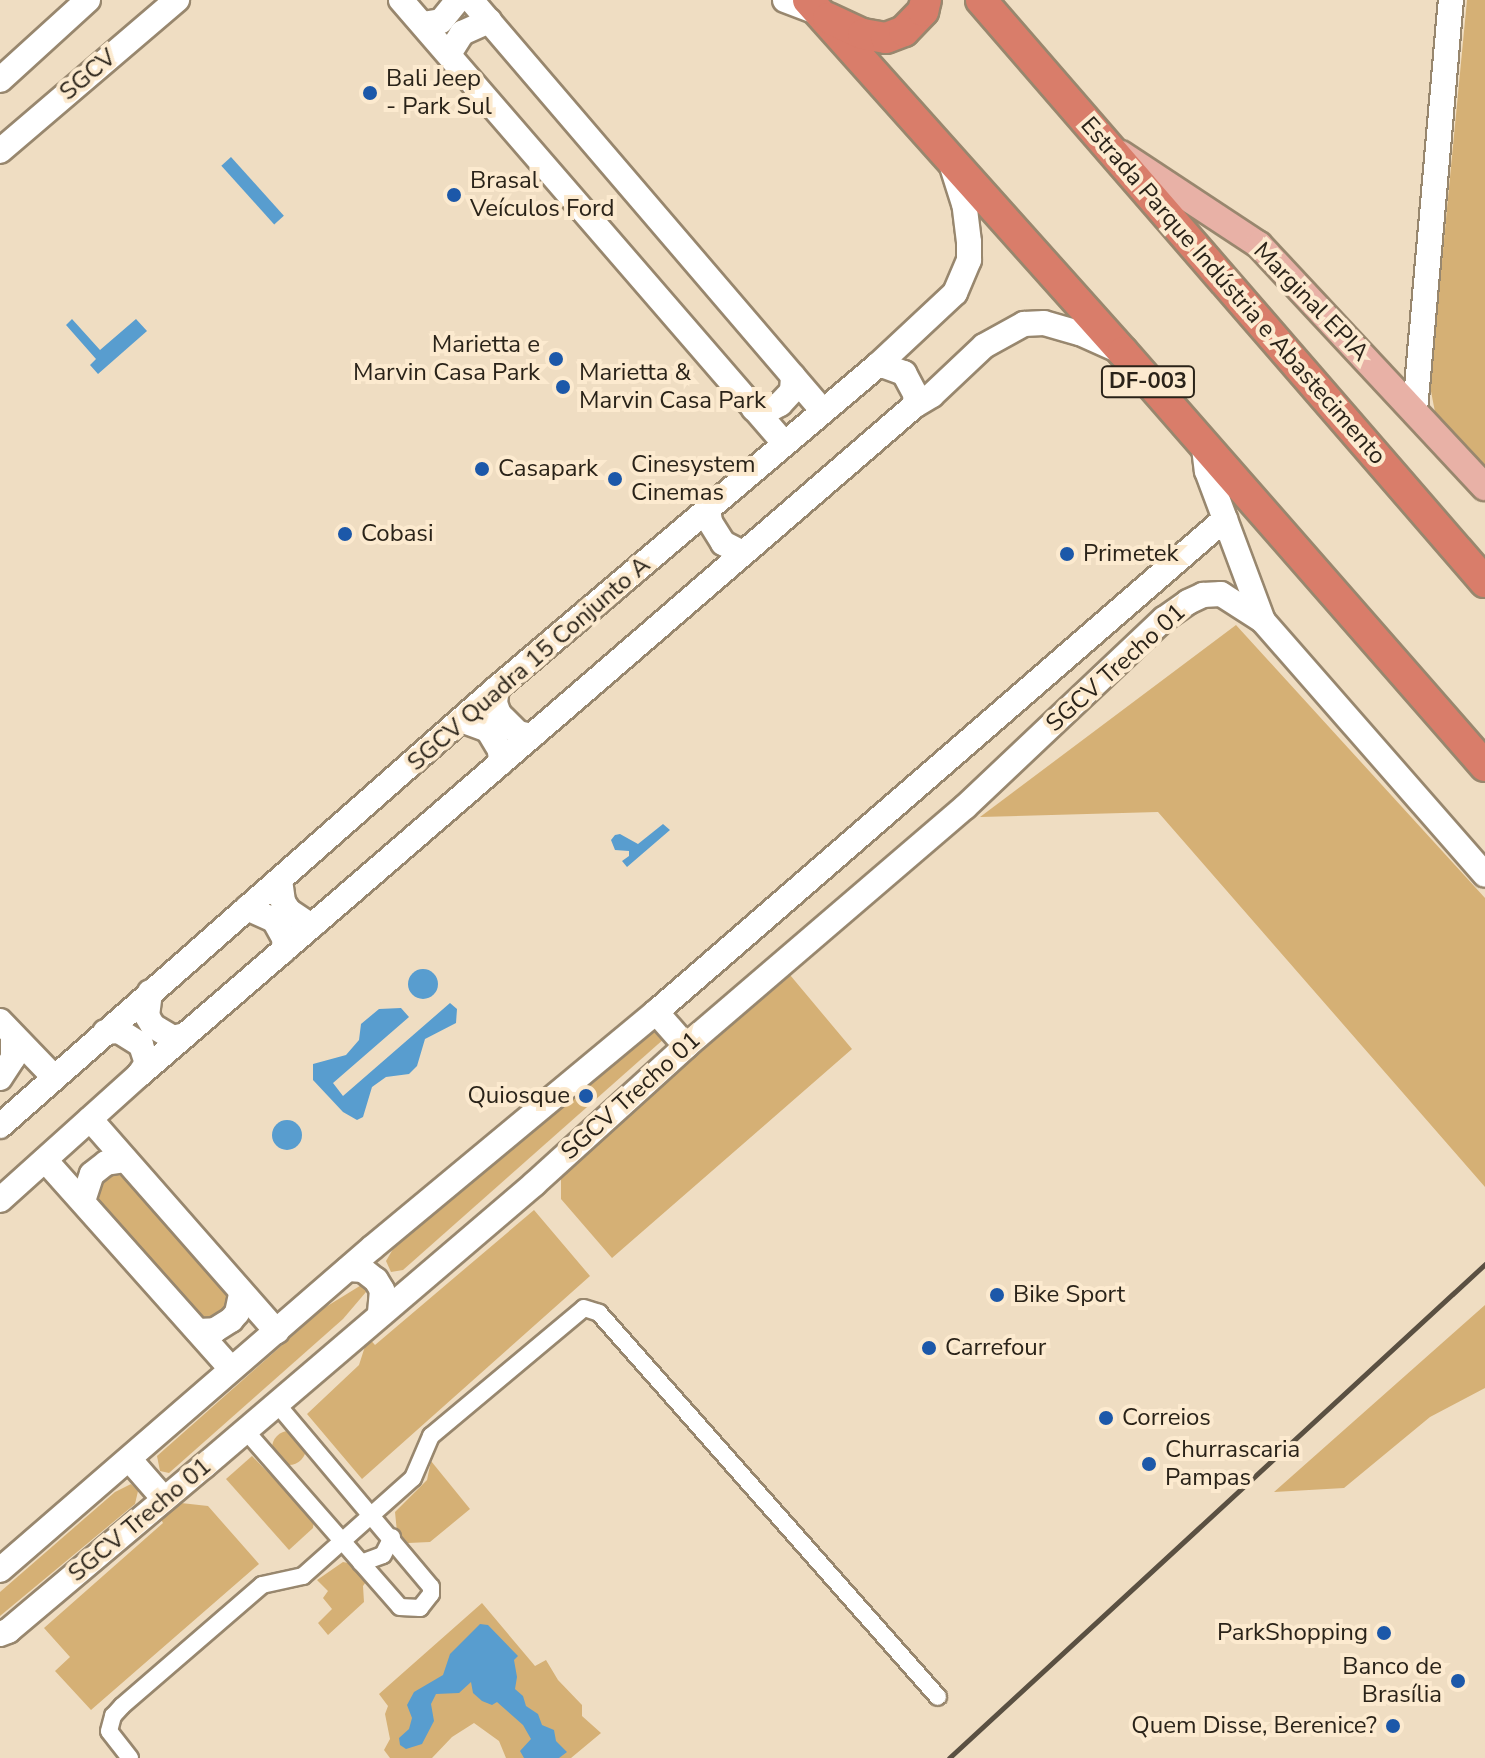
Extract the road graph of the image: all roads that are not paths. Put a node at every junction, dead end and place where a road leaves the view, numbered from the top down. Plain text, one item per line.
1 (88, 0) edge
2 (177, 0) edge
3 (401, 0) edge
4 (458, 0) edge
5 (471, 0) edge
6 (785, 0) edge
7 (926, 0) edge
8 (981, 0) edge
9 (1451, 0) edge
10 (813, 7) edge
11 (489, 21) junction
12 (423, 24) junction
13 (449, 54) junction
14 (0, 80) edge
15 (4, 140) edge
16 (1112, 148) junction
17 (951, 160) junction
18 (1123, 352) junction
19 (879, 364) junction
20 (793, 376) junction
21 (914, 406) junction
22 (754, 409) junction
23 (822, 410) junction
24 (1415, 410) junction
25 (784, 443) junction
26 (1204, 448) junction
27 (1485, 487) edge
28 (708, 509) junction
29 (1225, 519) junction
30 (743, 553) junction
31 (1485, 582) edge
32 (1139, 594) junction
33 (1164, 619) junction
34 (1263, 621) junction
35 (497, 688) junction
36 (461, 720) junction
37 (532, 736) junction
38 (501, 763) junction
39 (1485, 766) edge
40 (1485, 875) edge
41 (280, 880) junction
42 (247, 908) junction
43 (315, 923) junction
44 (283, 951) junction
45 (150, 992) junction
46 (656, 1012) junction
47 (7, 1029) edge
48 (105, 1032) junction
49 (185, 1035) junction
50 (686, 1046) junction
51 (139, 1075) junction
52 (53, 1076) junction
53 (0, 1078) edge
54 (2, 1119) edge
55 (90, 1119) junction
56 (45, 1160) junction
57 (124, 1160) junction
58 (0, 1200) edge
59 (83, 1201) junction
60 (373, 1247) junction
61 (348, 1269) junction
62 (415, 1282) junction
63 (241, 1294) junction
64 (380, 1313) junction
65 (198, 1331) junction
66 (277, 1332) junction
67 (231, 1369) junction
68 (276, 1403) junction
69 (245, 1430) junction
70 (130, 1460) junction
71 (164, 1499) junction
72 (372, 1514) junction
73 (392, 1537) junction
74 (341, 1542) junction
75 (361, 1563) junction
76 (0, 1570) edge
77 (0, 1634) edge
78 (938, 1697) dead end
79 (130, 1758) edge

1 - 14 street
2 - 15 street, SGCV
3 - 12 street
4 - 12 street
5 - 11 street
6 - 10 street
7 - 10 highway
8 - 16 highway, Estrada Parque Indústria e Abastecimento
9 - 24 street
10 - 17 highway, DF-003
11 - 13 street
11 - 20 street
12 - 13 street
13 - 22 street
16 - 24 main road, Marginal EPIA
16 - 31 highway, Estrada Parque Indústria e Abastecimento
17 - 18 highway, DF-003
17 - 19 street, SGCV Quadra 15 Conjunto A
18 - 21 street
18 - 26 highway, DF-003
19 - 21 street
19 - 23 street, SGCV Quadra 15 Conjunto A
20 - 22 street
20 - 23 street
21 - 30 street
22 - 25 street
23 - 25 street, SGCV Quadra 15 Conjunto A
24 - 27 main road, Marginal EPIA
25 - 28 street, SGCV Quadra 15 Conjunto A
26 - 29 street
26 - 39 highway, DF-003
28 - 30 street
28 - 35 street, SGCV Quadra 15 Conjunto A
29 - 32 street, SGCV Trecho 01
29 - 34 street
30 - 37 street
32 - 33 street
32 - 46 street, SGCV Trecho 01
33 - 34 street, SGCV Trecho 01
33 - 50 street, SGCV Trecho 01
34 - 40 street
35 - 36 street, SGCV Quadra 15 Conjunto A
35 - 37 street
36 - 38 street
36 - 41 street, SGCV Quadra 15 Conjunto A
37 - 38 street
38 - 43 street
41 - 42 street, SGCV Quadra 15 Conjunto A
41 - 43 street
42 - 44 street
42 - 45 street, SGCV Quadra 15 Conjunto A
43 - 44 street
44 - 49 street
45 - 48 street, SGCV Quadra 15 Conjunto A
45 - 49 street
46 - 50 street
46 - 60 street, SGCV Trecho 01
47 - 52 street
47 - 53 street
48 - 51 street
48 - 52 street, SGCV Quadra 15 Conjunto A
49 - 51 street
50 - 62 street, SGCV Trecho 01
51 - 55 street
52 - 54 street, SGCV Quadra 15 Conjunto A
55 - 56 street
55 - 57 street
56 - 58 street
56 - 59 street
57 - 59 street
57 - 63 street
59 - 65 street
60 - 61 street, SGCV Trecho 01
60 - 62 street
61 - 64 street
61 - 66 street, SGCV Trecho 01
62 - 64 street, SGCV Trecho 01
63 - 65 street
63 - 66 street
64 - 68 street, SGCV Trecho 01
65 - 67 street
66 - 67 street, SGCV Trecho 01
67 - 70 street, SGCV Trecho 01
68 - 69 street, SGCV Trecho 01
68 - 72 street
69 - 71 street, SGCV Trecho 01
69 - 74 street
70 - 71 street
70 - 76 street, SGCV Trecho 01
71 - 77 street, SGCV Trecho 01
72 - 73 street
72 - 74 street
72 - 78 street
73 - 75 street
73 - 75 street
74 - 75 street
74 - 79 street

